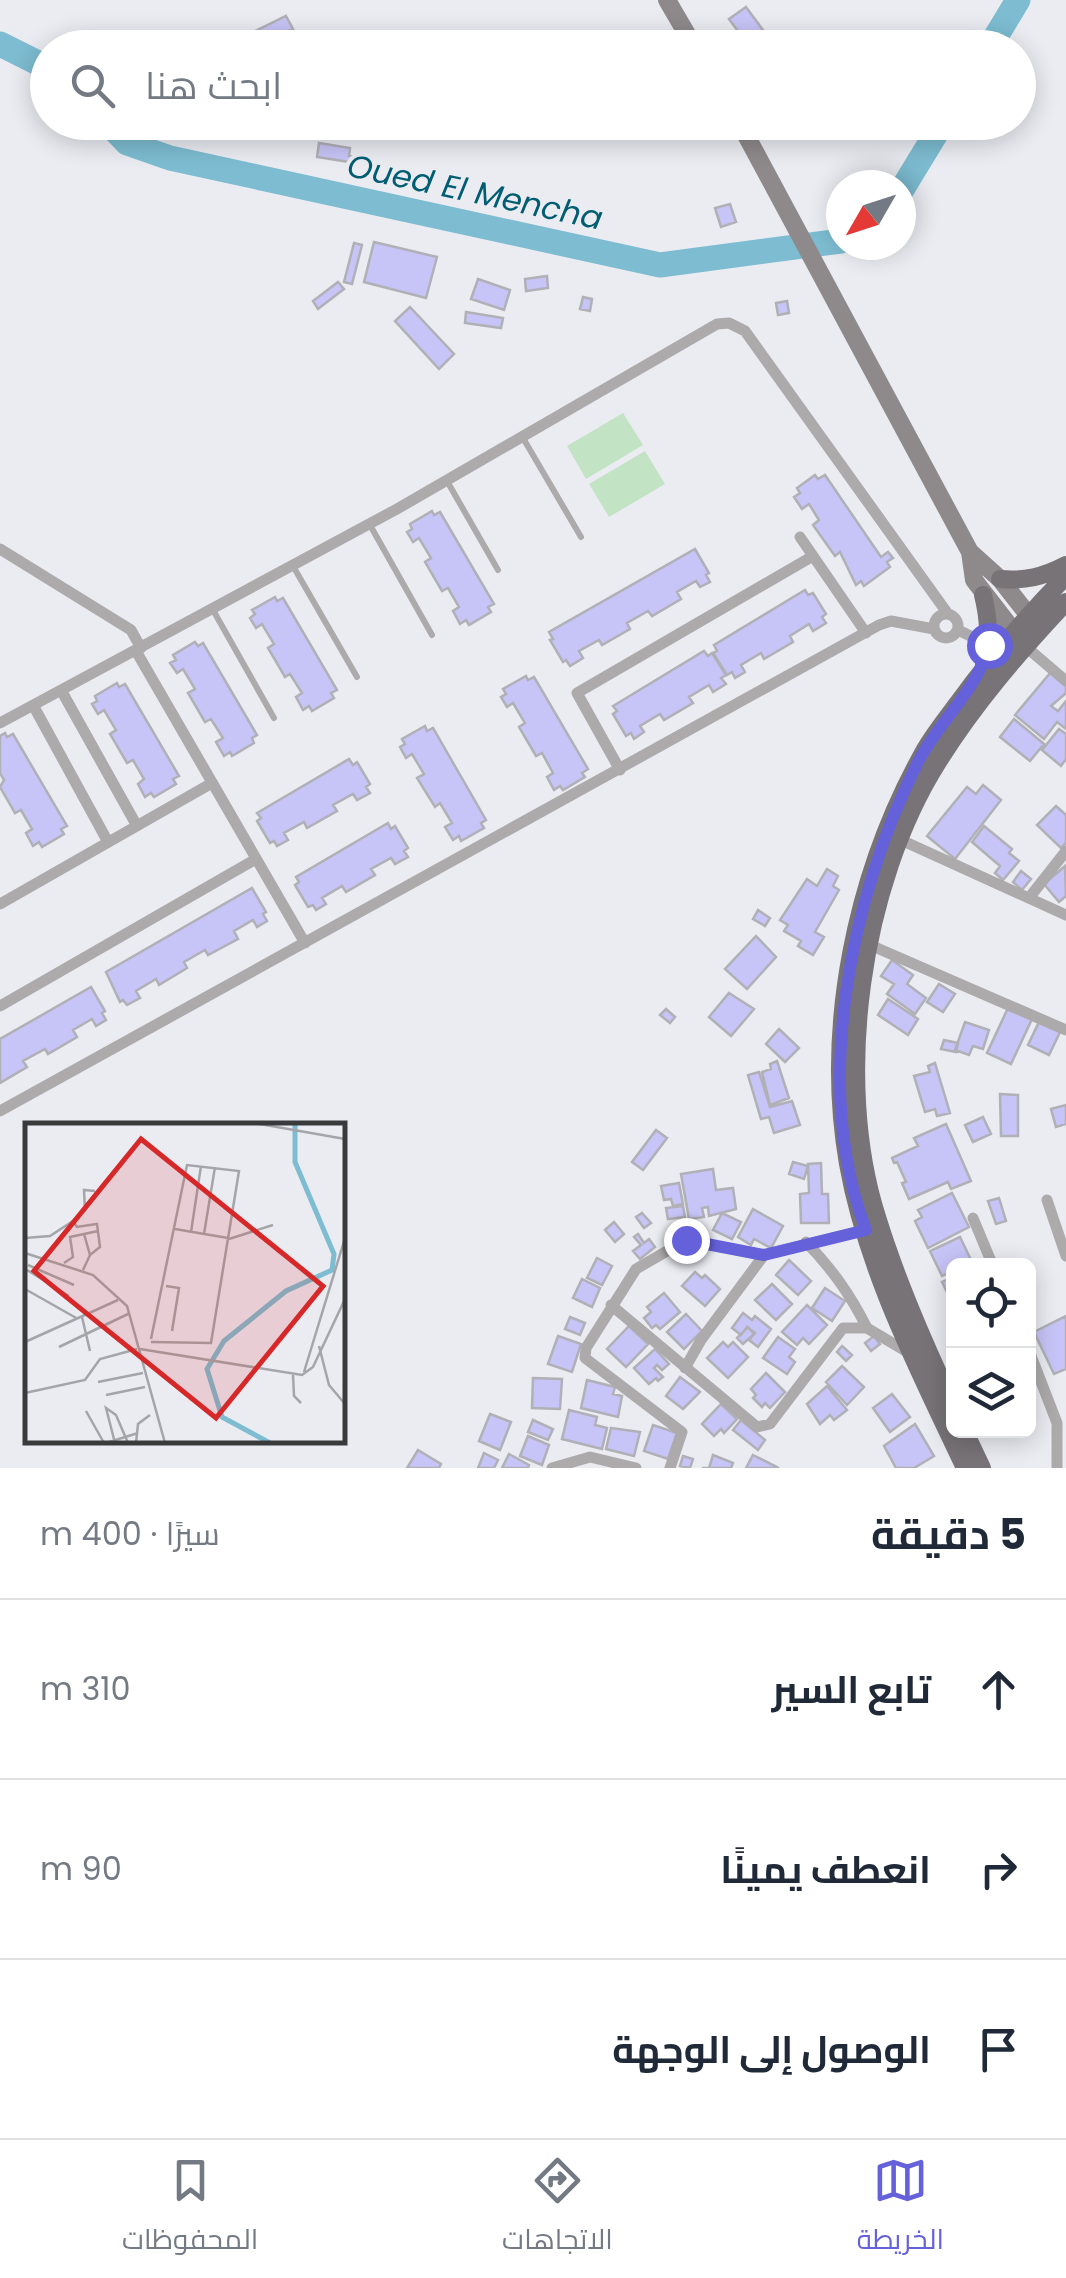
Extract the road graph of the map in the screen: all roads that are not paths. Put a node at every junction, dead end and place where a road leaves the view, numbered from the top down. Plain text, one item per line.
1 (668, 0) edge
2 (686, 30) edge
3 (750, 140) edge
4 (522, 437) junction
5 (446, 481) junction
6 (370, 524) junction
7 (800, 536) dead end
8 (581, 537) dead end
9 (0, 549) edge
10 (970, 552) junction
11 (813, 556) junction
12 (1066, 565) edge
13 (293, 566) junction
14 (498, 570) dead end
15 (1066, 576) edge
16 (1000, 579) junction
17 (983, 595) junction
18 (1066, 602) edge
19 (213, 610) junction
20 (948, 614) junction
21 (1034, 623) junction
22 (934, 629) junction
23 (958, 630) junction
24 (866, 633) junction
25 (432, 636) dead end
26 (1019, 639) junction
27 (989, 645) junction
28 (139, 649) junction
29 (983, 669) junction
30 (357, 677) dead end
31 (1066, 680) edge
32 (61, 690) junction
33 (33, 705) junction
34 (274, 718) dead end
35 (0, 722) edge
36 (620, 770) junction
37 (212, 783) junction
38 (137, 826) junction
39 (902, 840) junction
40 (108, 842) junction
41 (1066, 851) edge
42 (256, 860) junction
43 (1029, 898) junction
44 (2, 899) edge
45 (1066, 915) edge
46 (305, 943) junction
47 (870, 945) junction
48 (0, 1006) edge
49 (1066, 1030) edge
50 (0, 1111) edge
51 (1047, 1200) dead end
52 (973, 1218) dead end
53 (866, 1230) junction
54 (806, 1242) junction
55 (764, 1255) junction
56 (1066, 1256) edge
57 (990, 1258) edge
58 (611, 1305) junction
59 (867, 1328) junction
60 (910, 1353) junction
61 (685, 1368) junction
62 (1036, 1369) edge
63 (946, 1391) edge
64 (968, 1438) edge
65 (552, 1468) edge
66 (636, 1468) edge
67 (670, 1468) edge
68 (964, 1468) edge
69 (982, 1468) edge
70 (1057, 1468) edge

1 - 2 main road
3 - 10 main road
4 - 5 street
4 - 8 lane
4 - 20 street
5 - 6 street
5 - 14 lane
6 - 13 street
6 - 25 lane
7 - 11 street
9 - 28 street
10 - 16 main road
10 - 17 main road
11 - 24 street
11 - 36 street
12 - 16 main road
13 - 19 street
13 - 30 lane
15 - 21 main road
16 - 21 main road
17 - 26 main road
17 - 27 main road
18 - 21 main road
19 - 28 street
19 - 34 lane
20 - 22 street
20 - 23 street
21 - 26 main road
22 - 23 street
22 - 24 street
23 - 27 street
24 - 36 street
26 - 29 main road
26 - 31 street
26 - 39 main road
27 - 29 main road
28 - 32 street
28 - 37 street
29 - 53 main road
32 - 33 street
32 - 38 street
33 - 35 street
33 - 40 street
36 - 46 street
37 - 38 street
37 - 42 street
38 - 40 street
39 - 43 street
39 - 47 main road
40 - 44 street
41 - 43 street
42 - 46 street
42 - 48 street
43 - 45 street
46 - 50 street
47 - 49 street
47 - 63 main road
51 - 56 street
52 - 57 street
53 - 54 street
53 - 60 main road
54 - 55 street
54 - 59 street
55 - 58 street
55 - 61 street
58 - 61 street
58 - 67 street
59 - 60 street
59 - 61 street
60 - 68 main road
62 - 70 street
64 - 69 main road
65 - 66 street

